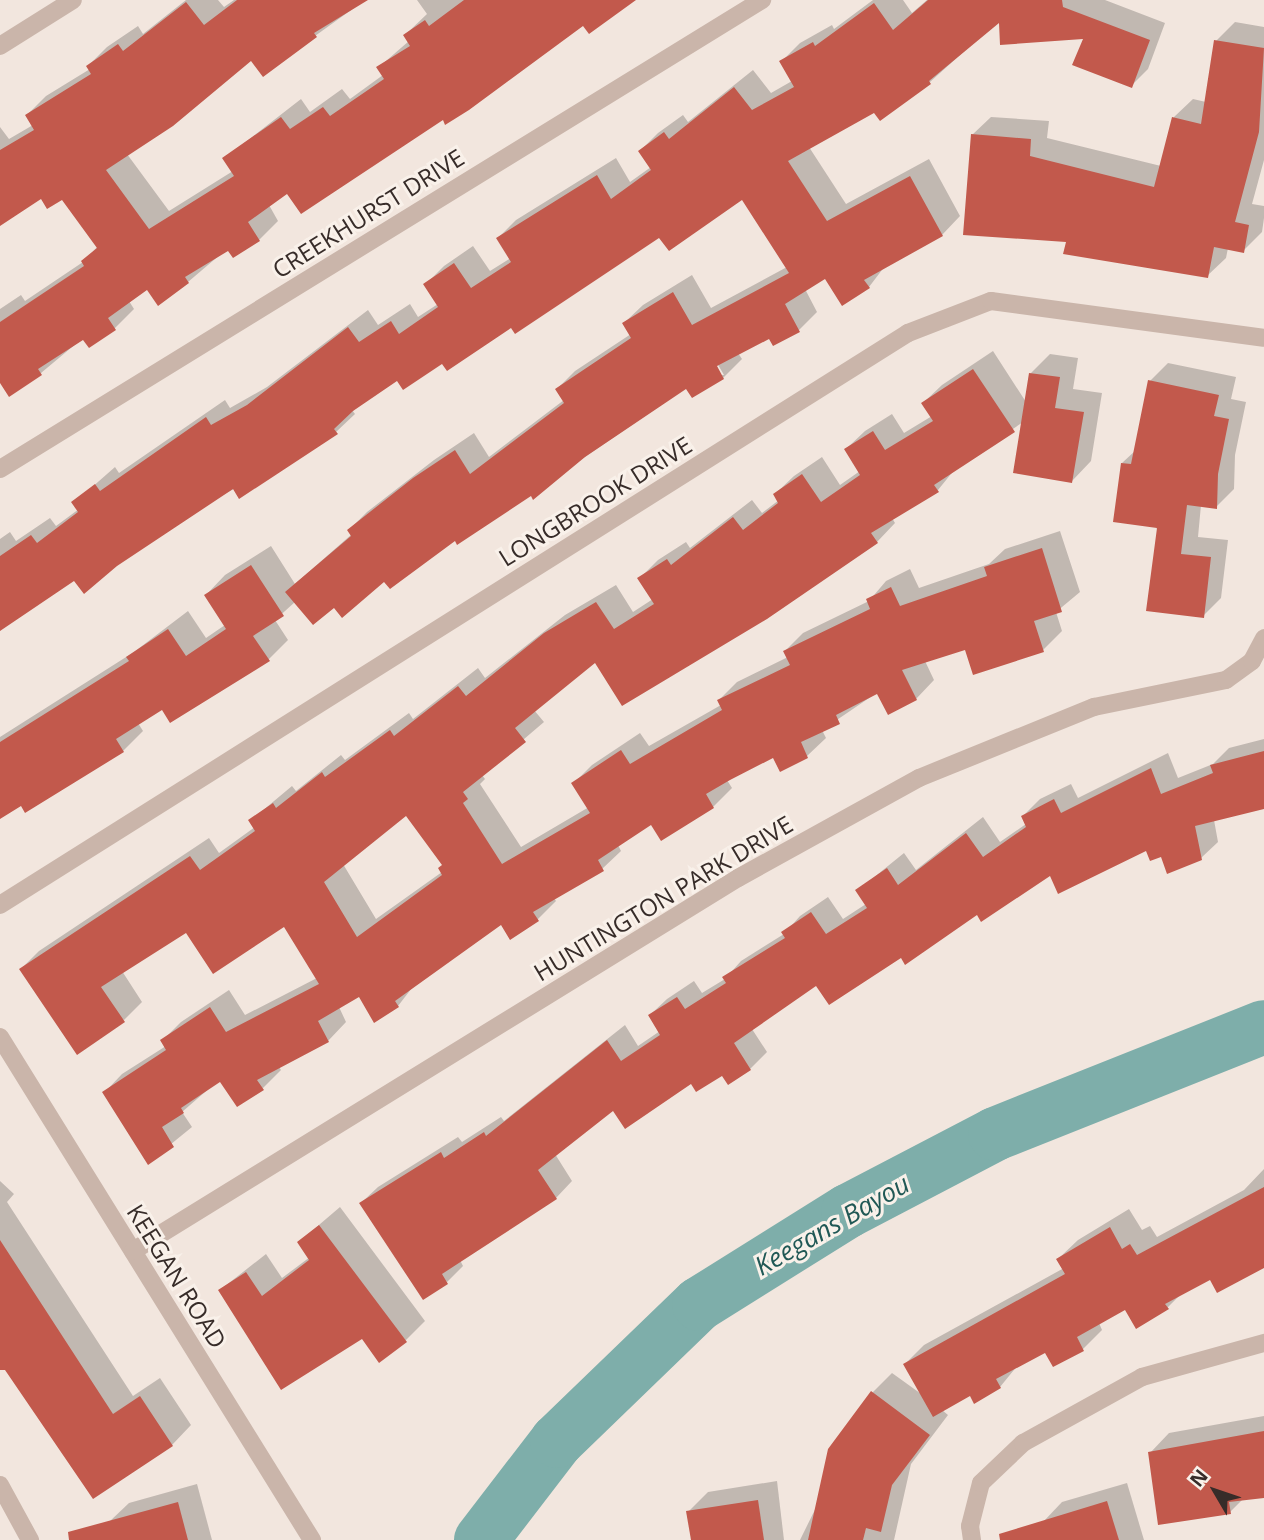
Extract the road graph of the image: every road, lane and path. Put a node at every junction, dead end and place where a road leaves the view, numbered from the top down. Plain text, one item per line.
1 (73, 0) edge
2 (762, 0) edge
3 (0, 46) edge
4 (1264, 338) edge
5 (0, 469) edge
6 (1264, 638) edge
7 (0, 905) edge
8 (0, 1037) edge
9 (133, 1251) junction
10 (1264, 1343) edge
11 (0, 1485) edge
12 (30, 1540) edge
13 (312, 1540) edge
14 (972, 1540) edge

1 - 3 street
2 - 5 street, CREEKHURST DRIVE
4 - 7 street, LONGBROOK DRIVE
6 - 9 street, HUNTINGTON PARK DRIVE
8 - 9 street, KEEGAN ROAD
9 - 13 street, KEEGAN ROAD
10 - 14 street
11 - 12 street

